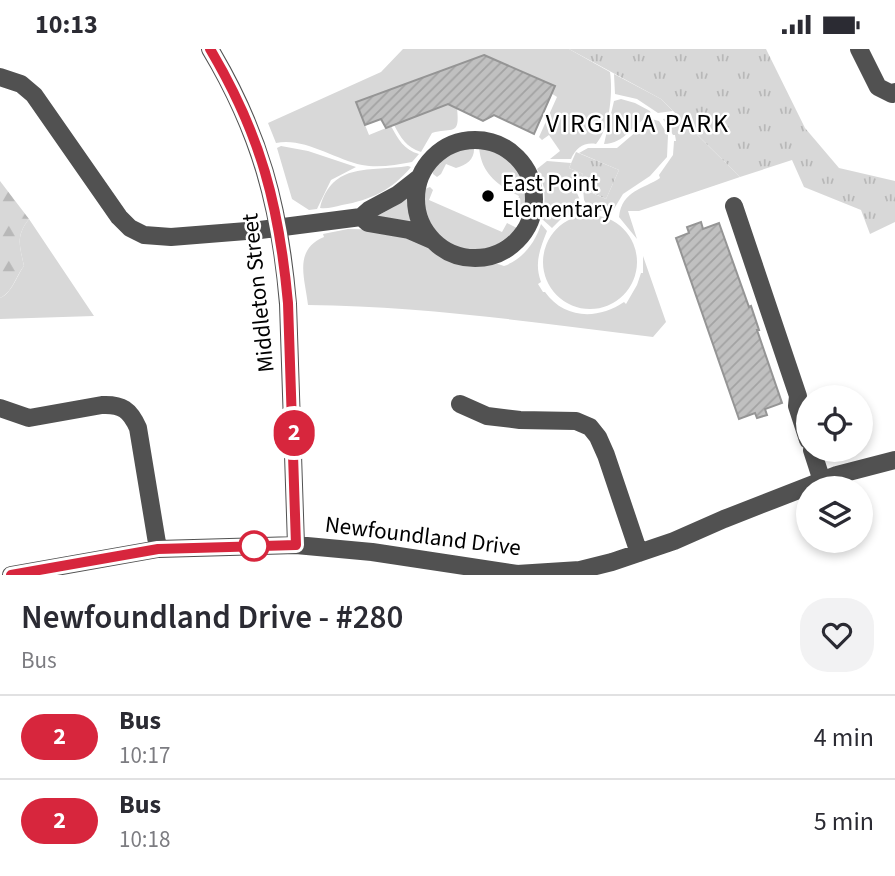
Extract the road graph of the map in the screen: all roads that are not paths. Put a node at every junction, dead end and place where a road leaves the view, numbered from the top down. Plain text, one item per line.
1 (210, 49) edge
2 (859, 49) edge
3 (0, 77) edge
4 (895, 92) edge
5 (419, 177) junction
6 (734, 207) dead end
7 (361, 217) junction
8 (278, 227) junction
9 (432, 240) junction
10 (796, 393) edge
11 (460, 404) dead end
12 (0, 408) edge
13 (895, 460) edge
14 (839, 476) edge
15 (796, 492) edge
16 (296, 545) junction
17 (158, 549) junction
18 (639, 553) junction
19 (466, 571) edge
20 (11, 575) edge

1 - 8 street, Middleton Street
2 - 4 street
3 - 8 street
5 - 7 street
5 - 9 street
5 - 9 street
6 - 10 street
7 - 8 street
7 - 9 street
8 - 16 street, Middleton Street
11 - 18 street
12 - 17 street
13 - 14 street, Newfoundland Drive
15 - 18 street, Newfoundland Drive
16 - 17 street, Newfoundland Drive
16 - 19 street, Newfoundland Drive
17 - 20 street, Newfoundland Drive
18 - 19 street, Newfoundland Drive

